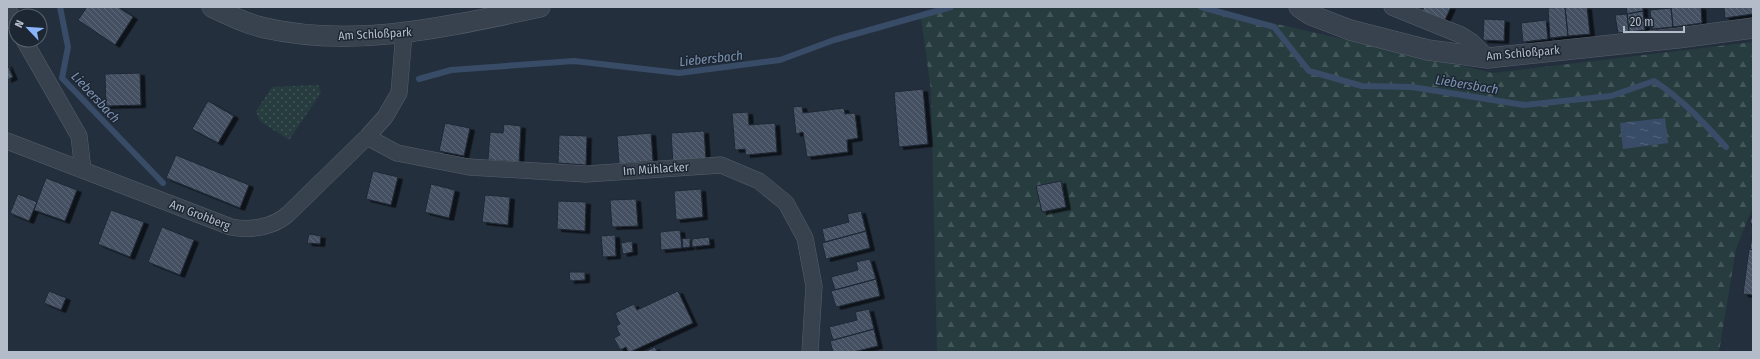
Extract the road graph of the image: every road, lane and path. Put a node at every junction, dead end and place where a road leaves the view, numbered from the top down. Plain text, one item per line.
1 (212, 7) edge
2 (540, 7) edge
3 (1299, 7) edge
4 (1392, 7) edge
5 (1753, 28) edge
6 (404, 34) junction
7 (29, 48) edge
8 (1488, 58) junction
9 (367, 137) junction
10 (7, 141) edge
11 (83, 170) junction
12 (810, 352) edge

1 - 6 street, Am Schloßpark
2 - 6 street, Am Schloßpark
3 - 8 street, Am Schloßpark
4 - 8 street
5 - 8 street, Am Schloßpark
6 - 9 street, Am Grohberg
7 - 11 street
9 - 11 street, Am Grohberg
9 - 12 street, Im Mühlacker
10 - 11 street, Am Grohberg

